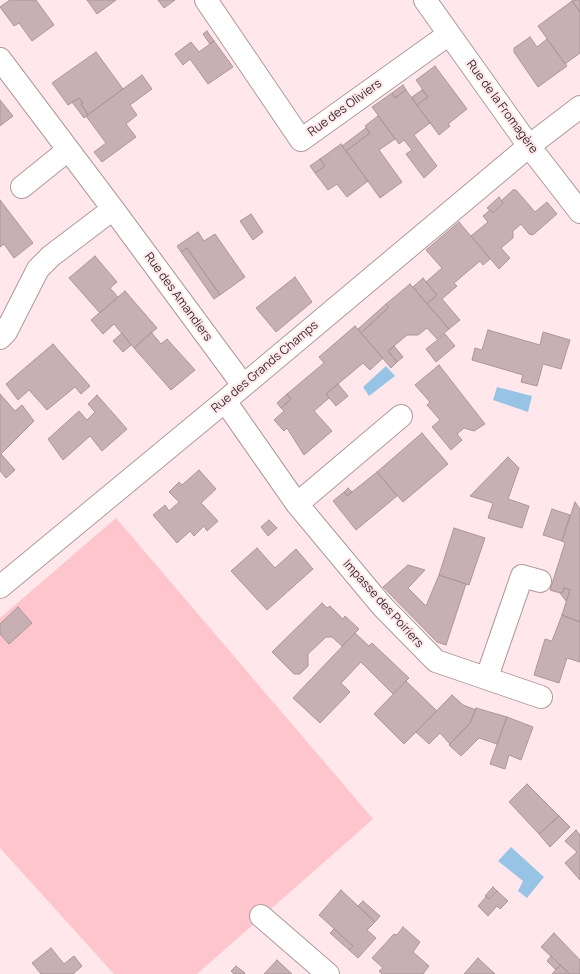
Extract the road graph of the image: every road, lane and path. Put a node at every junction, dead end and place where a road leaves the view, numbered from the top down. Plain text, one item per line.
1 (206, 0) edge
2 (425, 0) edge
3 (449, 34) junction
4 (0, 59) edge
5 (580, 107) edge
6 (529, 146) junction
7 (68, 150) junction
8 (22, 187) dead end
9 (113, 209) junction
10 (580, 212) edge
11 (0, 338) edge
12 (243, 385) junction
13 (225, 401) junction
14 (401, 416) dead end
15 (297, 504) junction
16 (540, 581) dead end
17 (0, 587) edge
18 (487, 677) junction
19 (541, 697) dead end
20 (261, 916) dead end
21 (328, 974) edge

1 - 3 street, Rue des Oliviers
2 - 3 street, Rue de la Fromagère
3 - 6 street, Rue de la Fromagère
4 - 7 street, Rue des Amandiers
5 - 6 street, Rue des Grands Champs
6 - 10 street, Rue de la Fromagère
6 - 12 street, Rue des Grands Champs
7 - 8 street
7 - 9 street, Rue des Amandiers
9 - 11 street
9 - 12 street, Rue des Amandiers
12 - 13 street, Rue des Grands Champs
13 - 15 street, Impasse des Poiriers
13 - 17 street, Rue des Grands Champs
14 - 15 street
15 - 18 street, Impasse des Poiriers
16 - 18 street
18 - 19 street, Impasse des Poiriers
20 - 21 street

